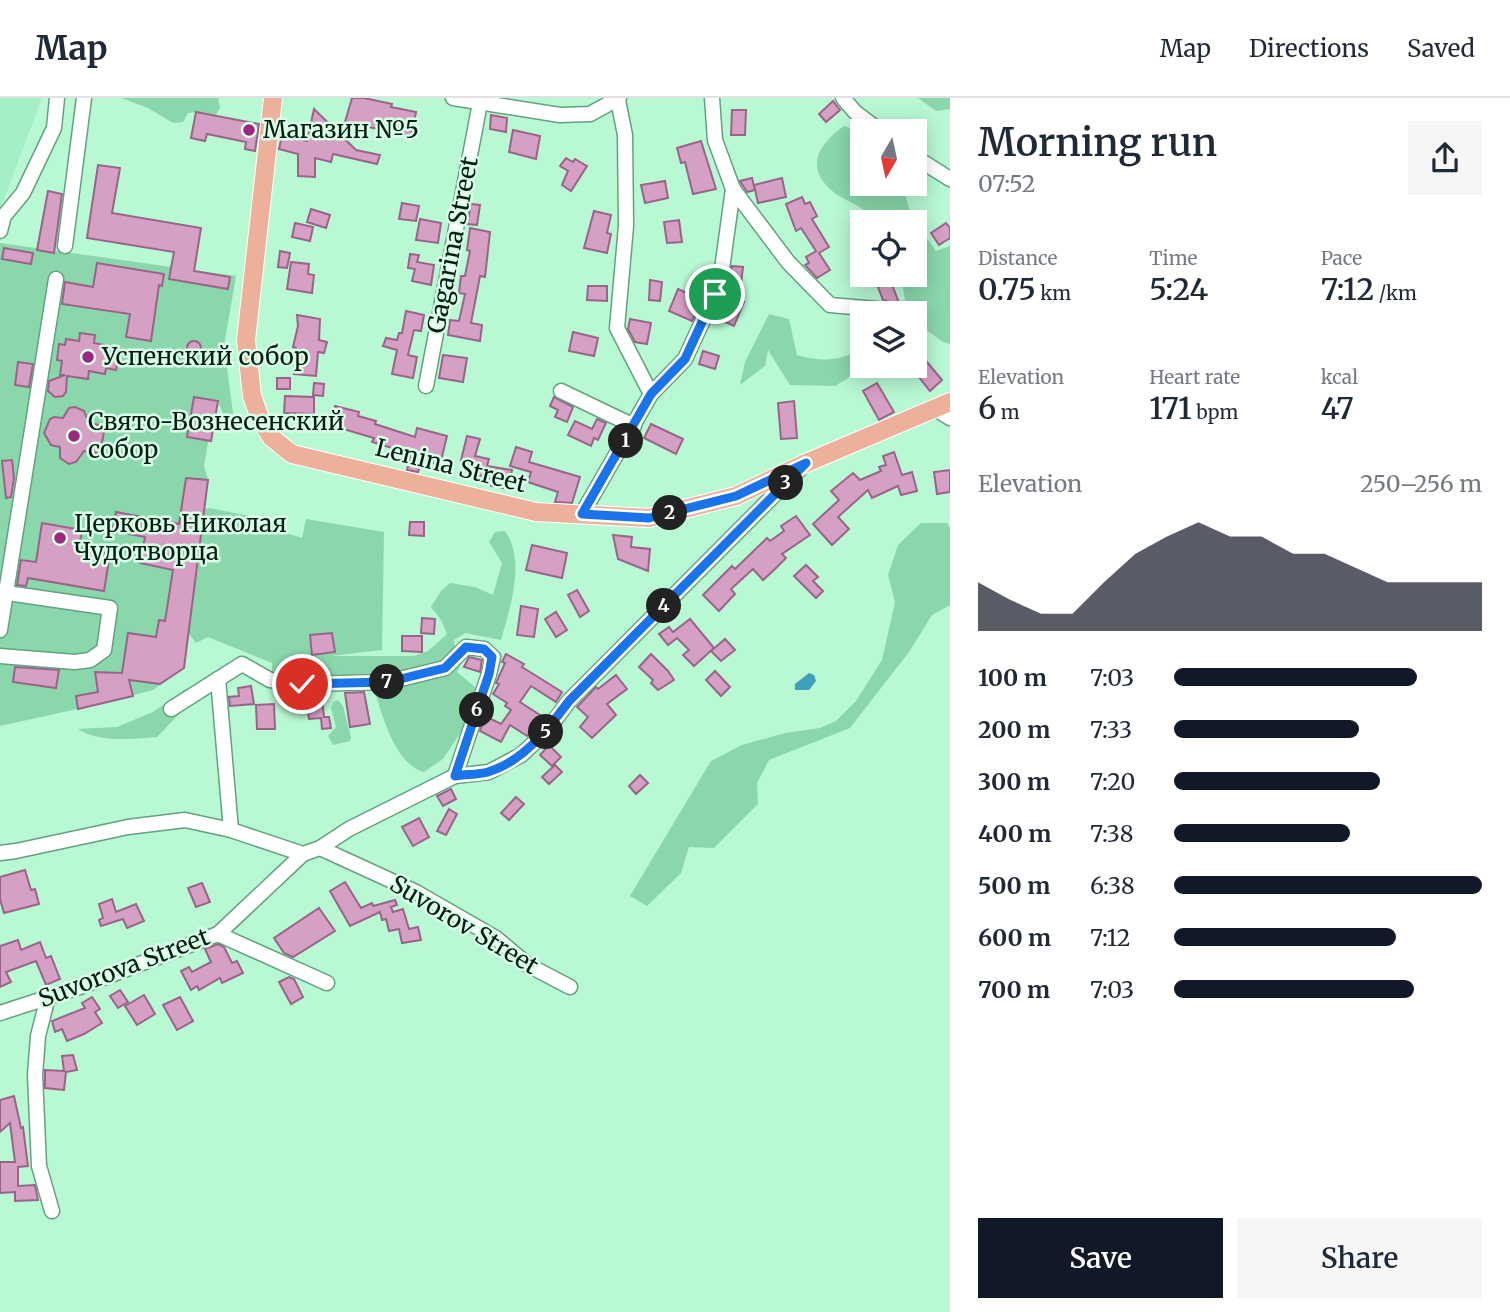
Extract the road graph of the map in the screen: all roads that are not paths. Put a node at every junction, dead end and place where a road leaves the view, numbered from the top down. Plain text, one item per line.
1 (57, 98) edge
2 (84, 98) edge
3 (273, 98) edge
4 (453, 98) edge
5 (712, 98) edge
6 (843, 98) edge
7 (619, 99) edge
8 (480, 103) junction
9 (864, 119) edge
10 (928, 165) edge
11 (950, 179) edge
12 (733, 189) junction
13 (0, 231) edge
14 (65, 246) dead end
15 (56, 279) dead end
16 (850, 307) edge
17 (426, 386) dead end
18 (561, 391) dead end
19 (651, 394) junction
20 (942, 405) edge
21 (950, 418) edge
22 (634, 426) junction
23 (806, 463) junction
24 (582, 514) junction
25 (3, 592) edge
26 (0, 630) edge
27 (0, 656) edge
28 (218, 679) junction
29 (171, 709) dead end
30 (455, 776) junction
31 (231, 830) junction
32 (320, 848) junction
33 (0, 853) edge
34 (303, 854) junction
35 (218, 934) junction
36 (327, 984) dead end
37 (570, 987) dead end
38 (48, 998) junction
39 (0, 1013) edge
40 (52, 1211) dead end

1 - 13 street
2 - 14 street
3 - 24 main road, Lenina Street
4 - 8 street
5 - 12 street
6 - 9 street
7 - 8 street
7 - 19 street
8 - 17 street, Gagarina Street
10 - 11 street
12 - 16 street
12 - 19 street
15 - 25 street
18 - 22 street
19 - 22 street
20 - 21 street
20 - 23 main road, Lenina Street
22 - 24 street
23 - 24 main road, Lenina Street
23 - 30 street, Suvorova Street
25 - 26 street
25 - 27 street
28 - 29 street
28 - 30 street
28 - 31 street
30 - 32 street, Suvorova Street
31 - 33 street
31 - 34 street
32 - 34 street, Suvorova Street
32 - 37 street, Suvorov Street
34 - 35 street, Suvorova Street
35 - 36 street
35 - 38 street, Suvorova Street
38 - 39 street, Suvorova Street
38 - 40 street

